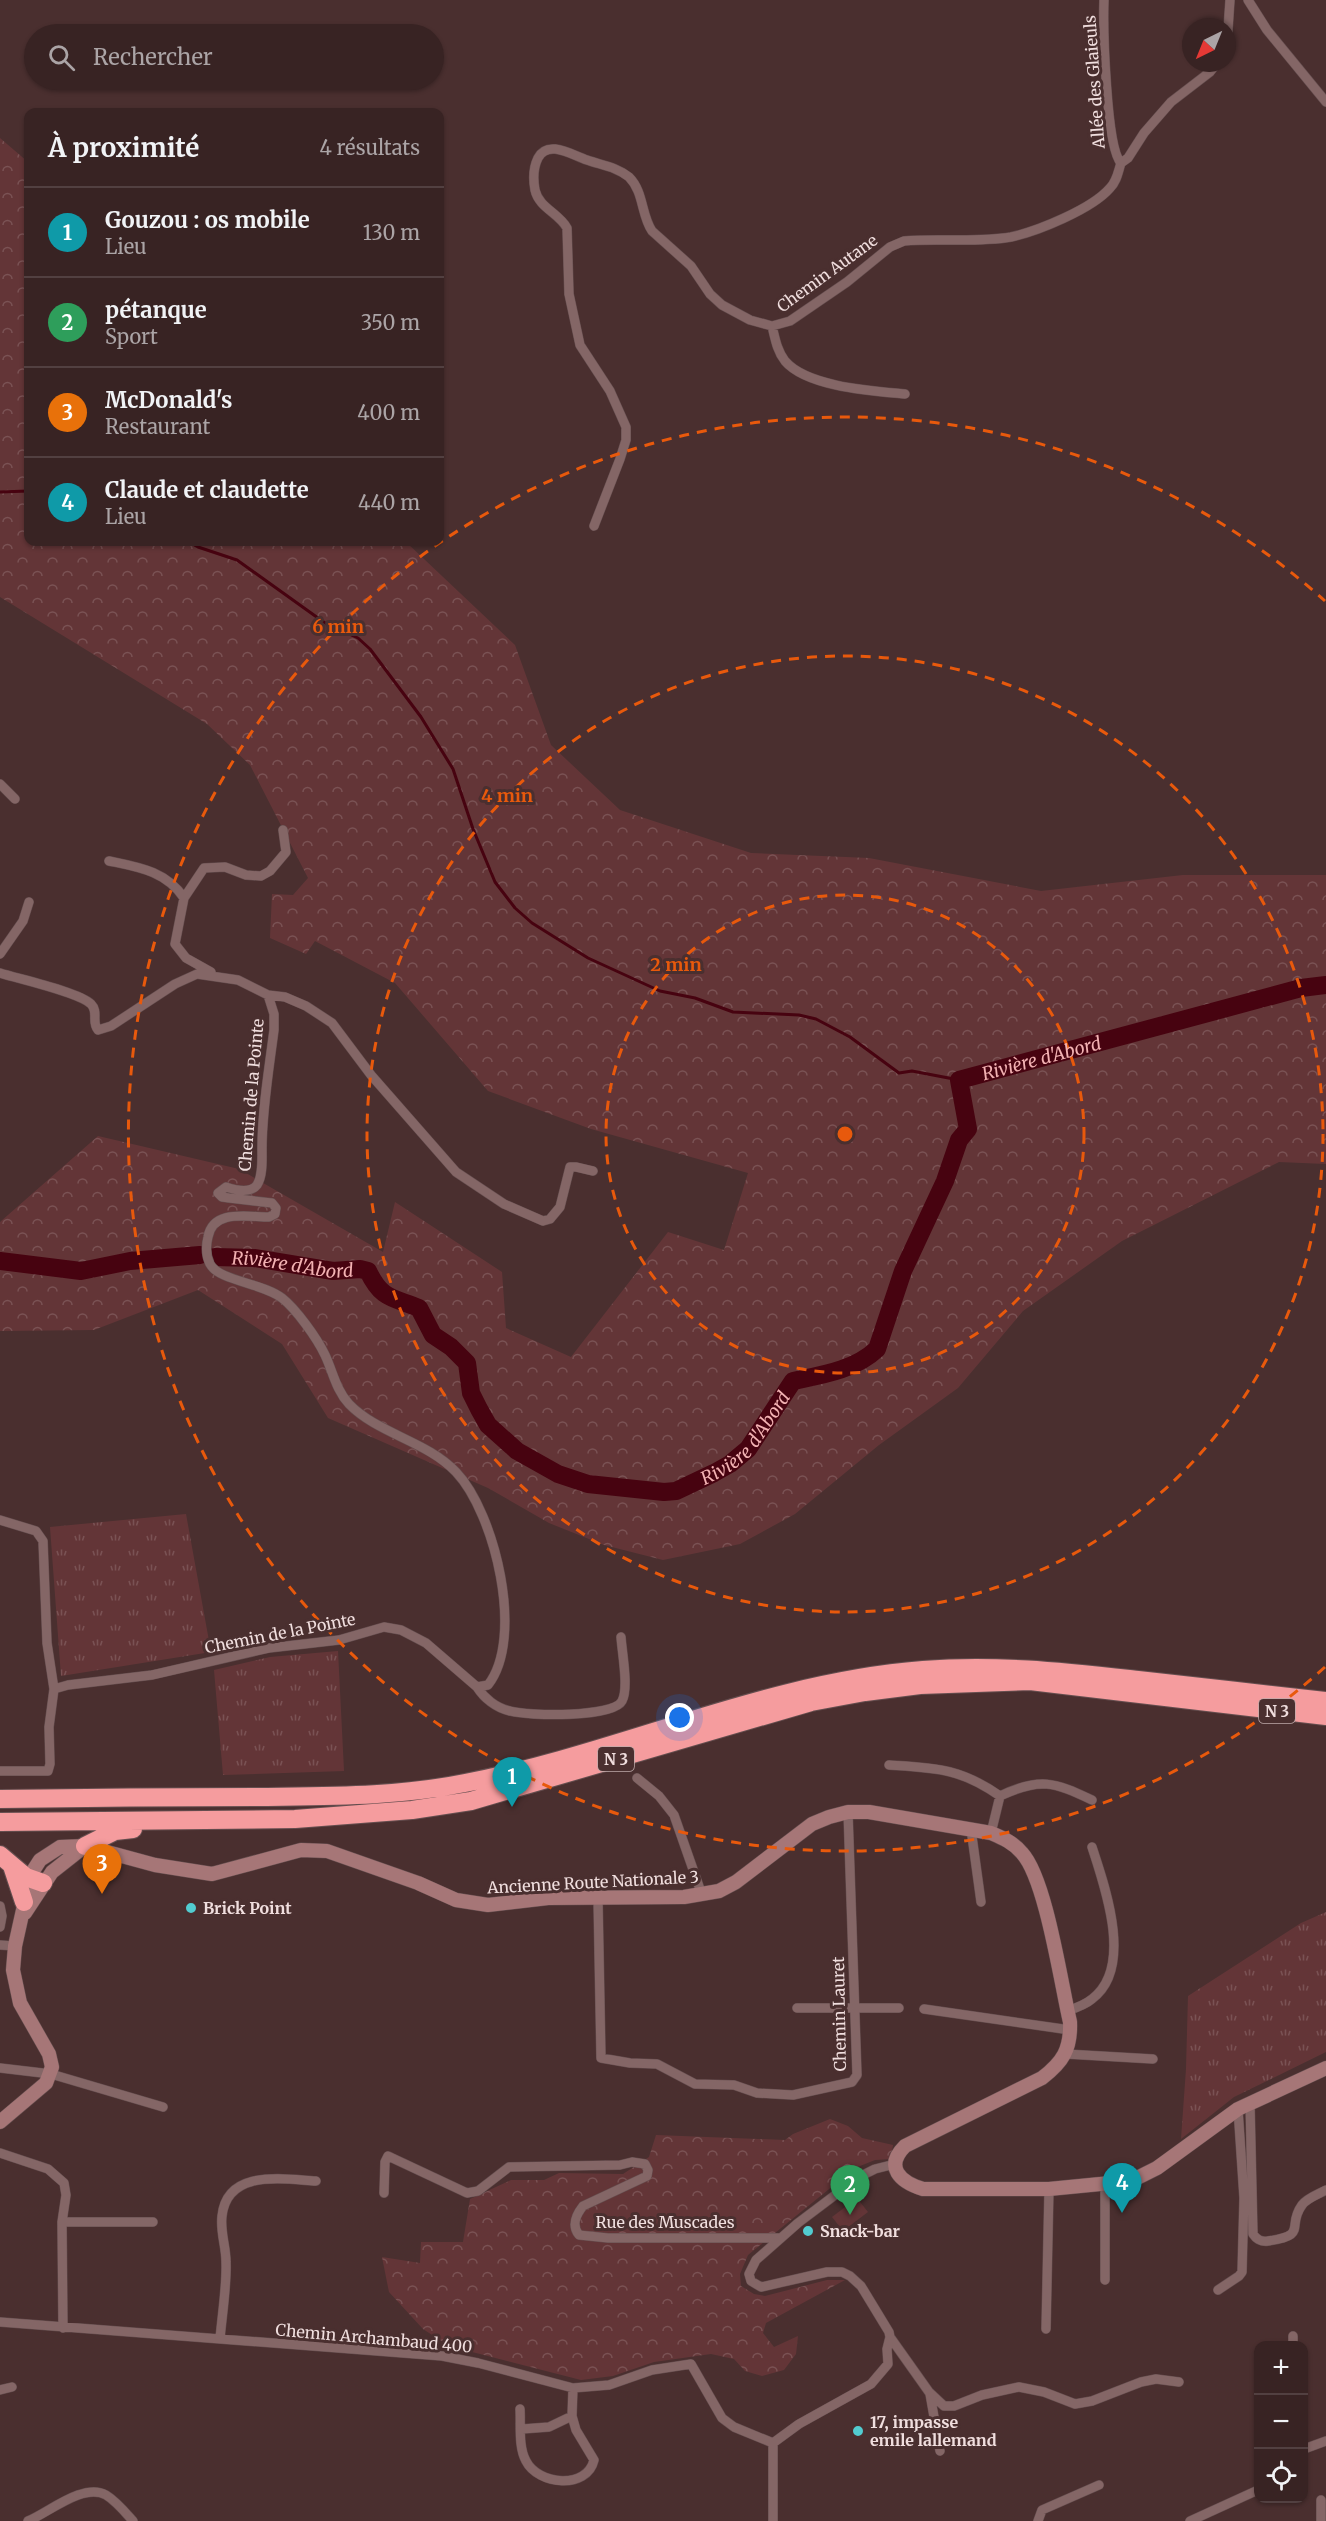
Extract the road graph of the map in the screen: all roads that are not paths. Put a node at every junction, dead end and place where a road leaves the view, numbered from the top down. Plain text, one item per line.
1 (1104, 0) edge
2 (1230, 0) edge
3 (1248, 0) edge
4 (1229, 18) edge
5 (1210, 72) edge
6 (1326, 102) edge
7 (1121, 163) junction
8 (772, 326) junction
9 (905, 394) dead end
10 (594, 526) dead end
11 (0, 784) edge
12 (15, 799) dead end
13 (283, 830) dead end
14 (109, 861) dead end
15 (184, 898) junction
16 (29, 902) dead end
17 (0, 954) edge
18 (0, 973) edge
19 (216, 975) junction
20 (268, 995) junction
21 (593, 1171) dead end
22 (0, 1520) edge
23 (621, 1637) dead end
24 (477, 1687) junction
25 (54, 1689) junction
26 (1326, 1701) edge
27 (1326, 1716) edge
28 (889, 1765) dead end
29 (0, 1771) edge
30 (637, 1778) dead end
31 (1000, 1796) junction
32 (0, 1799) edge
33 (1092, 1800) dead end
34 (849, 1812) junction
35 (295, 1819) junction
36 (0, 1822) edge
37 (971, 1830) junction
38 (991, 1833) junction
39 (85, 1846) junction
40 (1092, 1847) dead end
41 (6, 1861) edge
42 (36, 1881) junction
43 (702, 1895) junction
44 (598, 1899) junction
45 (981, 1902) dead end
46 (1, 1911) edge
47 (23, 1911) junction
48 (0, 1927) edge
49 (0, 1945) edge
50 (15, 1946) junction
51 (797, 2008) dead end
52 (855, 2008) junction
53 (899, 2008) dead end
54 (924, 2008) dead end
55 (1067, 2012) junction
56 (1070, 2030) junction
57 (1066, 2054) junction
58 (1153, 2059) dead end
59 (0, 2068) edge
60 (1326, 2068) edge
61 (51, 2074) junction
62 (1244, 2106) junction
63 (163, 2107) dead end
64 (0, 2122) edge
65 (0, 2153) edge
66 (895, 2164) junction
67 (316, 2181) dead end
68 (1105, 2186) junction
69 (1049, 2189) junction
70 (1326, 2190) edge
71 (384, 2193) dead end
72 (62, 2222) junction
73 (153, 2222) dead end
74 (781, 2238) junction
75 (1105, 2280) dead end
76 (1218, 2290) dead end
77 (0, 2322) edge
78 (63, 2328) junction
79 (1046, 2330) dead end
80 (890, 2337) junction
81 (220, 2339) junction
82 (1179, 2382) dead end
83 (12, 2387) dead end
84 (573, 2388) junction
85 (0, 2390) edge
86 (930, 2392) junction
87 (520, 2409) dead end
88 (572, 2416) junction
89 (522, 2429) junction
90 (1326, 2441) edge
91 (773, 2443) junction
92 (1308, 2448) edge
93 (940, 2451) dead end
94 (1099, 2485) dead end
95 (1254, 2492) edge
96 (1321, 2500) dead end
97 (28, 2521) edge
98 (133, 2521) edge
99 (773, 2521) edge
100 (1038, 2521) edge
101 (1190, 2521) edge
102 (1321, 2521) edge

1 - 7 street, Allée des Glaieuls
2 - 4 street
3 - 6 street
5 - 7 street, Allée des Glaieuls
7 - 8 street, Chemin Autane
8 - 9 street
8 - 10 street
11 - 12 street
13 - 15 street
14 - 15 street
15 - 19 street
16 - 17 street
18 - 19 street, Chemin de la Pointe
19 - 20 street, Chemin de la Pointe
20 - 21 street
20 - 24 street, Chemin de la Pointe
22 - 25 street
23 - 24 street
24 - 25 street, Chemin de la Pointe
25 - 29 street
26 - 32 highway, N 3
27 - 35 highway, N 3
28 - 31 street
30 - 43 street
31 - 33 street
31 - 38 street
34 - 37 main road, Ancienne Route Nationale 3
34 - 43 main road, Ancienne Route Nationale 3
34 - 52 street, Chemin Lauret
35 - 36 highway, N 3
35 - 39 highway
37 - 38 main road, Ancienne Route Nationale 3
37 - 45 street
38 - 55 main road, Ancienne Route Nationale 3
39 - 42 main road, Ancienne Route Nationale 3
39 - 44 main road, Ancienne Route Nationale 3
40 - 55 street
41 - 42 highway
41 - 47 highway
42 - 47 main road, Ancienne Route Nationale 3
43 - 44 main road, Ancienne Route Nationale 3
44 - 52 street, Chemin Lauret
46 - 47 street
46 - 48 street
47 - 50 main road, Ancienne Route Nationale 3
49 - 50 street
50 - 61 main road, Ancienne Route Nationale 3
51 - 52 street
52 - 53 street
54 - 56 street
55 - 56 main road, Ancienne Route Nationale 3
56 - 57 main road, Ancienne Route Nationale 3
57 - 58 street
57 - 66 main road
59 - 61 street
60 - 62 main road
61 - 63 street
61 - 64 main road
62 - 68 main road
62 - 70 street
62 - 76 street
65 - 72 street
66 - 69 main road
66 - 74 street
67 - 81 street
68 - 69 main road
68 - 75 street
69 - 79 street
71 - 74 street, Rue des Muscades
72 - 73 street
72 - 78 street
74 - 80 street
77 - 78 street, Chemin Archambaud 400
78 - 81 street, Chemin Archambaud 400
80 - 86 street
80 - 91 street
81 - 84 street, Chemin Archambaud 400
82 - 86 street
83 - 85 street
84 - 88 street
84 - 91 street, Chemin Archambaud 400
86 - 93 street
87 - 89 street
88 - 89 street
88 - 89 street
90 - 92 street
91 - 99 street
94 - 100 street
95 - 101 street
96 - 102 street
97 - 98 street

